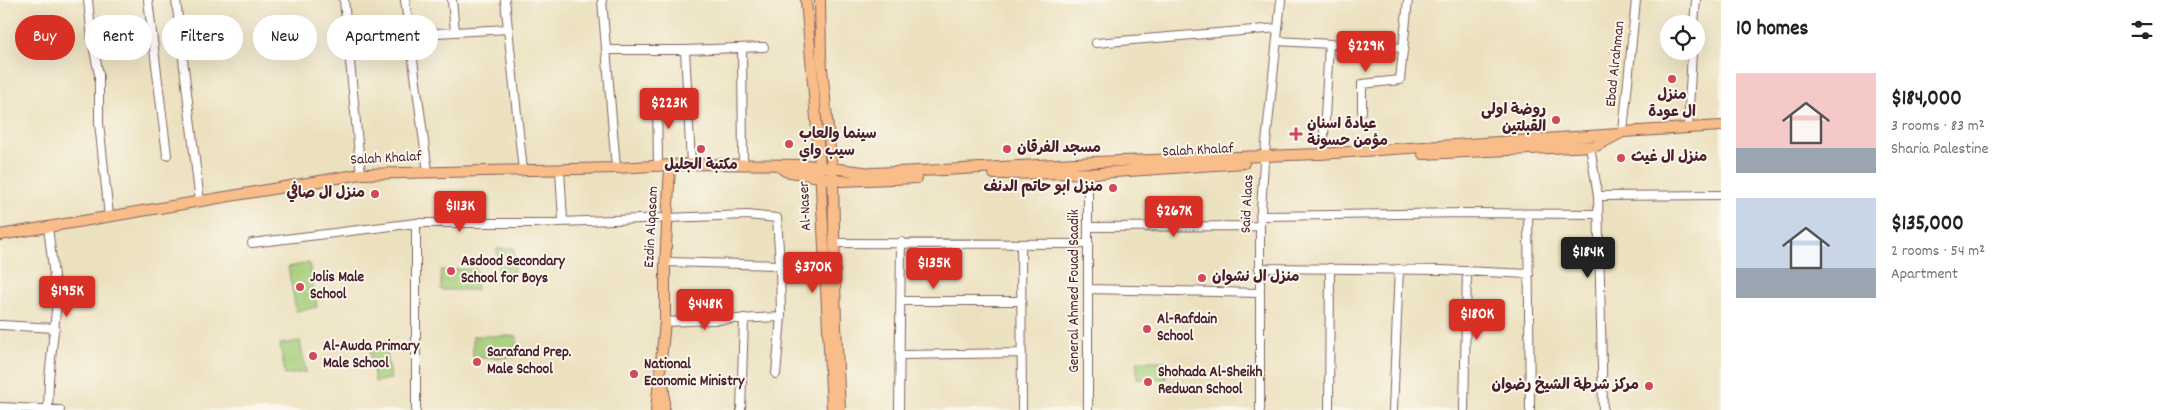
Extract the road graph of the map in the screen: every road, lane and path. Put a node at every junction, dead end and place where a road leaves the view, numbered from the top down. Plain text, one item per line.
1 (88, 0) edge
2 (148, 0) edge
3 (176, 0) edge
4 (344, 0) edge
5 (406, 0) edge
6 (452, 0) edge
7 (505, 0) edge
8 (602, 0) edge
9 (806, 0) edge
10 (820, 0) edge
11 (1281, 0) edge
12 (1408, 0) edge
13 (1636, 0) edge
14 (1696, 0) edge
15 (346, 15) edge
16 (408, 15) edge
17 (1695, 15) edge
18 (1278, 28) junction
19 (508, 29) junction
20 (455, 32) junction
21 (438, 34) edge
22 (1277, 41) junction
23 (1096, 43) dead end
24 (1329, 44) junction
25 (764, 47) dead end
26 (742, 48) junction
27 (1404, 48) junction
28 (607, 50) junction
29 (685, 50) junction
30 (350, 60) edge
31 (413, 60) edge
32 (1692, 60) edge
33 (657, 94) dead end
34 (1362, 111) dead end
35 (1721, 126) edge
36 (1688, 128) junction
37 (1621, 133) junction
38 (1590, 146) junction
39 (1323, 154) junction
40 (167, 155) dead end
41 (1265, 159) junction
42 (691, 164) junction
43 (743, 164) junction
44 (670, 165) junction
45 (658, 166) junction
46 (832, 167) junction
47 (616, 168) junction
48 (560, 170) junction
49 (523, 171) junction
50 (820, 171) junction
51 (428, 172) junction
52 (1088, 172) junction
53 (361, 174) junction
54 (833, 180) junction
55 (1721, 195) edge
56 (1598, 196) junction
57 (200, 202) junction
58 (1528, 214) junction
59 (1598, 214) junction
60 (109, 216) junction
61 (1260, 216) junction
62 (666, 218) junction
63 (563, 220) junction
64 (416, 222) junction
65 (1260, 226) junction
66 (48, 227) junction
67 (1089, 227) junction
68 (0, 235) edge
69 (901, 242) junction
70 (252, 243) dead end
71 (835, 243) junction
72 (1021, 244) junction
73 (1089, 244) junction
74 (665, 262) junction
75 (780, 265) junction
76 (1259, 268) junction
77 (1330, 268) junction
78 (1399, 269) junction
79 (1467, 271) junction
80 (1529, 274) junction
81 (1089, 289) junction
82 (1260, 293) junction
83 (901, 301) junction
84 (1022, 301) junction
85 (781, 317) junction
86 (744, 318) junction
87 (665, 322) junction
88 (0, 324) edge
89 (55, 328) junction
90 (1021, 353) junction
91 (901, 355) junction
92 (776, 374) dead end
93 (661, 380) junction
94 (0, 407) edge
95 (48, 410) edge
96 (60, 410) edge
97 (416, 410) edge
98 (656, 410) edge
99 (664, 410) edge
100 (741, 410) edge
101 (832, 410) edge
102 (840, 410) edge
103 (899, 410) edge
104 (1022, 410) edge
105 (1088, 410) edge
106 (1260, 410) edge
107 (1329, 410) edge
108 (1393, 410) edge
109 (1464, 410) edge
110 (1530, 410) edge
111 (1602, 410) edge

1 - 60 street
2 - 40 street
3 - 57 street
4 - 15 street
5 - 16 street
6 - 20 street
7 - 19 street
8 - 28 street
9 - 50 main road, Al-Naser
10 - 46 main road, Al-Naser
11 - 18 street, Said Alaas
12 - 27 street
13 - 37 street, Ebad Alrahman
14 - 17 street
18 - 22 street, Said Alaas
18 - 23 street
19 - 20 street
19 - 49 street
20 - 21 street
22 - 24 street
22 - 41 street, Said Alaas
24 - 27 street
24 - 39 street
25 - 26 street
26 - 29 street
26 - 43 street
27 - 34 street
28 - 29 street
28 - 47 street
29 - 42 street
30 - 53 street
31 - 51 street
32 - 36 street
33 - 45 street
35 - 36 main road, Salah Khalaf
36 - 37 main road, Salah Khalaf
37 - 38 main road, Salah Khalaf
37 - 39 main road, Salah Khalaf
38 - 41 main road, Salah Khalaf
38 - 56 street
39 - 41 main road, Salah Khalaf
41 - 46 main road, Salah Khalaf
41 - 52 main road, Salah Khalaf
41 - 61 street, Said Alaas
42 - 43 main road, Salah Khalaf
42 - 44 main road, Salah Khalaf
43 - 50 main road, Salah Khalaf
44 - 45 main road, Salah Khalaf
44 - 62 main road, Ezdin Alqasam
45 - 47 main road, Salah Khalaf
46 - 50 main road, Salah Khalaf
46 - 54 main road, Al-Naser
47 - 48 main road, Salah Khalaf
48 - 49 main road, Salah Khalaf
48 - 63 street
49 - 51 main road, Salah Khalaf
50 - 54 main road, Salah Khalaf
50 - 101 main road, Al-Naser
51 - 53 main road, Salah Khalaf
52 - 54 main road, Salah Khalaf
52 - 67 street, General Ahmed Fouad Saadik
53 - 57 main road, Salah Khalaf
54 - 71 main road, Al-Naser
55 - 56 street
56 - 59 street
57 - 60 main road, Salah Khalaf
58 - 59 street
58 - 61 street
58 - 80 street
59 - 111 street
60 - 66 main road, Salah Khalaf
61 - 65 street, Said Alaas
62 - 63 street
62 - 74 main road, Ezdin Alqasam
62 - 75 street
63 - 64 street
64 - 70 street
64 - 97 street
65 - 67 street
65 - 76 street, Said Alaas
66 - 68 main road, Salah Khalaf
66 - 89 street
67 - 73 street, General Ahmed Fouad Saadik
69 - 71 street
69 - 72 street
69 - 83 street
71 - 102 main road, Al-Naser
72 - 73 street
72 - 84 street
73 - 81 street, General Ahmed Fouad Saadik
74 - 75 street
74 - 87 main road, Ezdin Alqasam
75 - 85 street
76 - 77 street
76 - 82 street, Said Alaas
77 - 78 street
77 - 107 street
78 - 79 street
78 - 108 street
79 - 80 street
79 - 109 street
80 - 110 street
81 - 82 street
81 - 105 street, General Ahmed Fouad Saadik
82 - 106 street, Said Alaas
83 - 84 street
83 - 91 street
84 - 90 street
85 - 86 street
85 - 92 street
86 - 87 street
86 - 100 street
87 - 93 main road, Ezdin Alqasam
88 - 89 street
89 - 95 street
90 - 91 street
90 - 104 street
91 - 103 street
93 - 98 main road, Ezdin Alqasam
93 - 99 main road, Ezdin Alqasam
94 - 95 street
95 - 96 street

